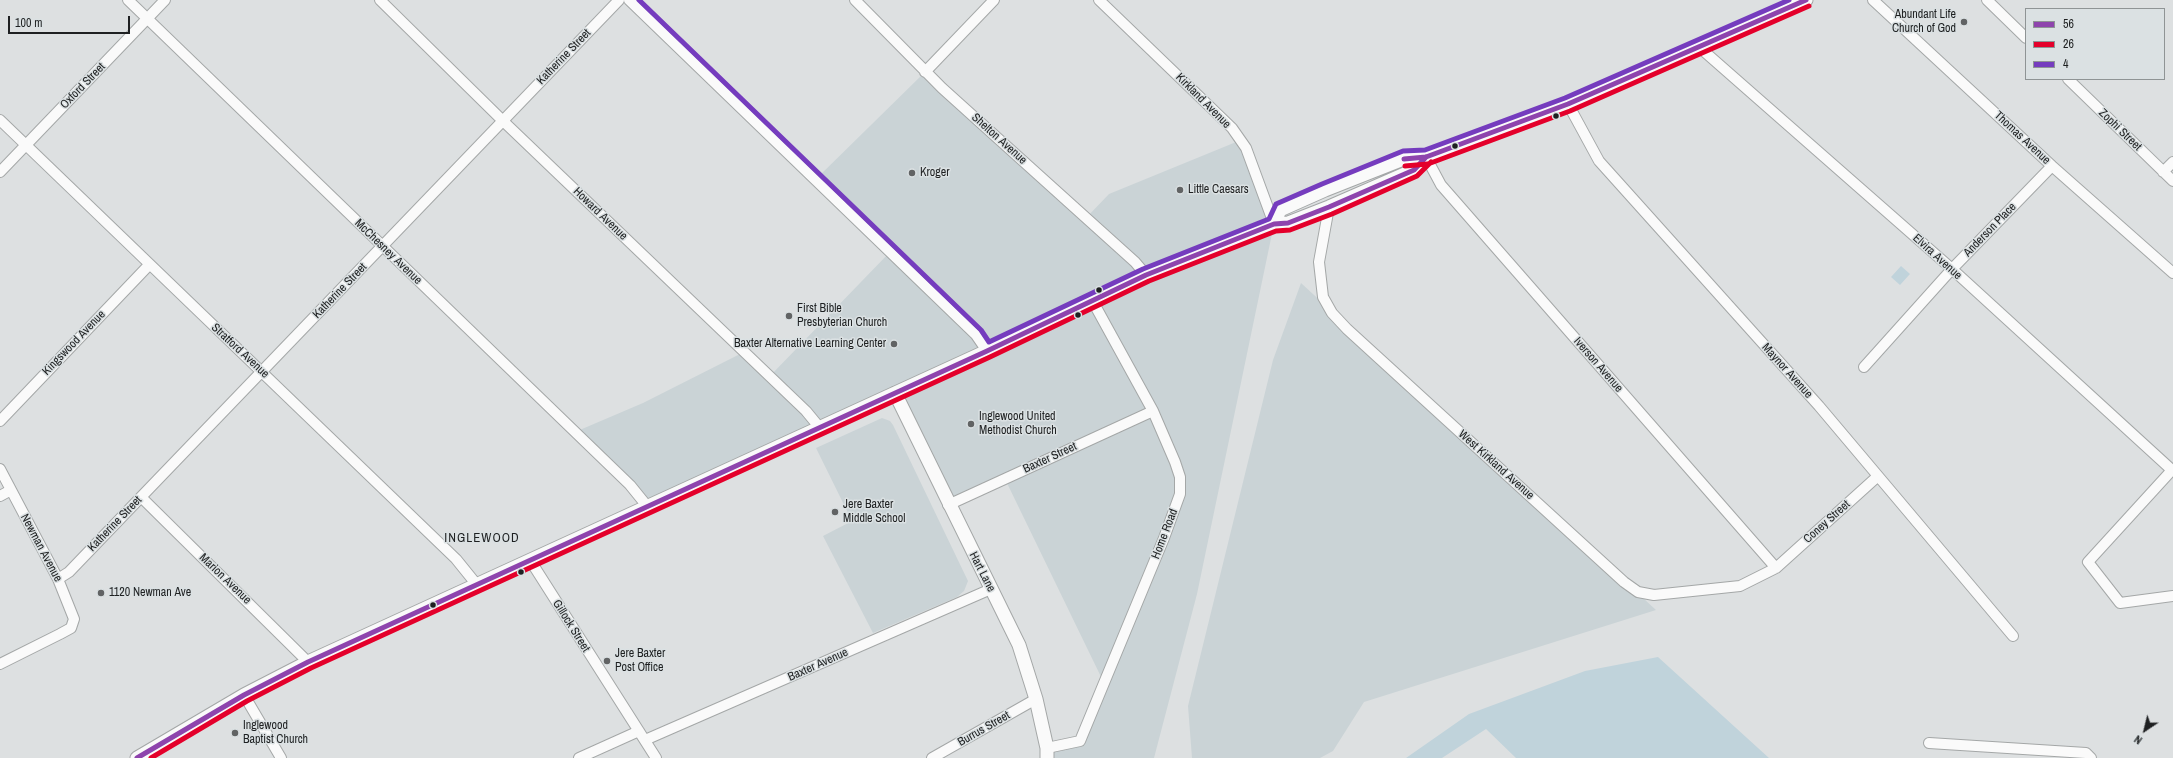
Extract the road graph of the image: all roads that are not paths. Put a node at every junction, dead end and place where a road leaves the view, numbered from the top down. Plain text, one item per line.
1 (128, 0) edge
2 (165, 0) edge
3 (380, 0) edge
4 (619, 0) edge
5 (629, 0) edge
6 (855, 0) edge
7 (994, 0) edge
8 (1099, 0) edge
9 (1806, 0) edge
10 (1873, 0) edge
11 (1987, 0) edge
12 (147, 19) junction
13 (2025, 37) edge
14 (1698, 46) junction
15 (925, 72) junction
16 (2069, 80) edge
17 (1568, 104) junction
18 (0, 120) edge
19 (502, 120) junction
20 (26, 145) junction
21 (1426, 158) junction
22 (2173, 162) edge
23 (2052, 166) junction
24 (0, 172) edge
25 (2163, 172) junction
26 (2173, 181) edge
27 (1329, 207) junction
28 (1274, 224) junction
29 (382, 246) junction
30 (149, 265) junction
31 (1952, 269) junction
32 (2173, 273) edge
33 (1146, 275) junction
34 (1092, 300) junction
35 (987, 351) junction
36 (1864, 367) dead end
37 (261, 372) junction
38 (895, 393) junction
39 (1153, 411) junction
40 (0, 421) edge
41 (820, 428) junction
42 (0, 469) edge
43 (2173, 470) edge
44 (1878, 476) junction
45 (11, 490) junction
46 (0, 496) edge
47 (141, 498) junction
48 (948, 505) junction
49 (647, 506) junction
50 (530, 560) junction
51 (1776, 568) junction
52 (58, 579) junction
53 (476, 585) junction
54 (991, 589) junction
55 (2173, 596) edge
56 (2013, 636) dead end
57 (308, 662) junction
58 (0, 664) edge
59 (244, 695) junction
60 (1036, 699) junction
61 (642, 736) junction
62 (1929, 743) dead end
63 (1047, 753) edge
64 (137, 758) edge
65 (281, 758) edge
66 (579, 758) edge
67 (656, 758) edge
68 (932, 758) edge
69 (2091, 758) edge

1 - 12 street, McChesney Avenue
2 - 12 street, Oxford Street
3 - 19 street, Howard Avenue
4 - 19 street, Katherine Street
5 - 35 street
6 - 15 street, Shelton Avenue
7 - 15 street
8 - 28 street, Kirkland Avenue
9 - 14 main road
10 - 23 street, Thomas Avenue
11 - 13 street
12 - 20 street, Oxford Street
12 - 29 street, McChesney Avenue
14 - 17 main road
14 - 31 street, Elvira Avenue
15 - 33 street, Shelton Avenue
16 - 25 street, Zophi Street
17 - 21 main road
17 - 44 street, Maynor Avenue
18 - 20 street, Stratford Avenue
19 - 29 street, Katherine Street
19 - 41 street, Howard Avenue
20 - 24 street, Oxford Street
20 - 30 street, Stratford Avenue
21 - 27 main road
21 - 28 main road
21 - 51 street, Iverson Avenue
22 - 25 street
23 - 31 street, Anderson Place
23 - 32 street, Thomas Avenue
25 - 26 street, Zophi Street
27 - 28 main road
27 - 51 street, West Kirkland Avenue
28 - 33 main road
29 - 37 street, Katherine Street
29 - 49 street, McChesney Avenue
30 - 37 street, Stratford Avenue
30 - 40 street, Kingswood Avenue
31 - 36 street, Anderson Place
31 - 43 street, Elvira Avenue
33 - 34 main road
34 - 35 main road
34 - 39 street, Home Road
35 - 38 main road
37 - 47 street, Katherine Street
37 - 53 street, Stratford Avenue
38 - 41 main road
38 - 48 main road, Hart Lane
39 - 48 street, Baxter Street
39 - 63 street, Home Road
41 - 49 main road
42 - 45 street, Newman Avenue
43 - 55 street
44 - 51 street, Coney Street
44 - 56 street, Maynor Avenue
45 - 46 street
45 - 52 street, Newman Avenue
47 - 52 street, Katherine Street
47 - 57 street, Marion Avenue
48 - 54 main road, Hart Lane
49 - 50 main road
50 - 53 main road
50 - 61 street, Gillock Street
52 - 58 street, Newman Avenue
53 - 57 main road
54 - 60 main road, Hart Lane
54 - 61 street, Baxter Avenue
57 - 59 main road
59 - 64 main road
59 - 65 street
60 - 63 main road, Hart Lane
60 - 68 street, Burrus Street
61 - 66 street, Baxter Avenue
61 - 67 street, Gillock Street
62 - 69 street

